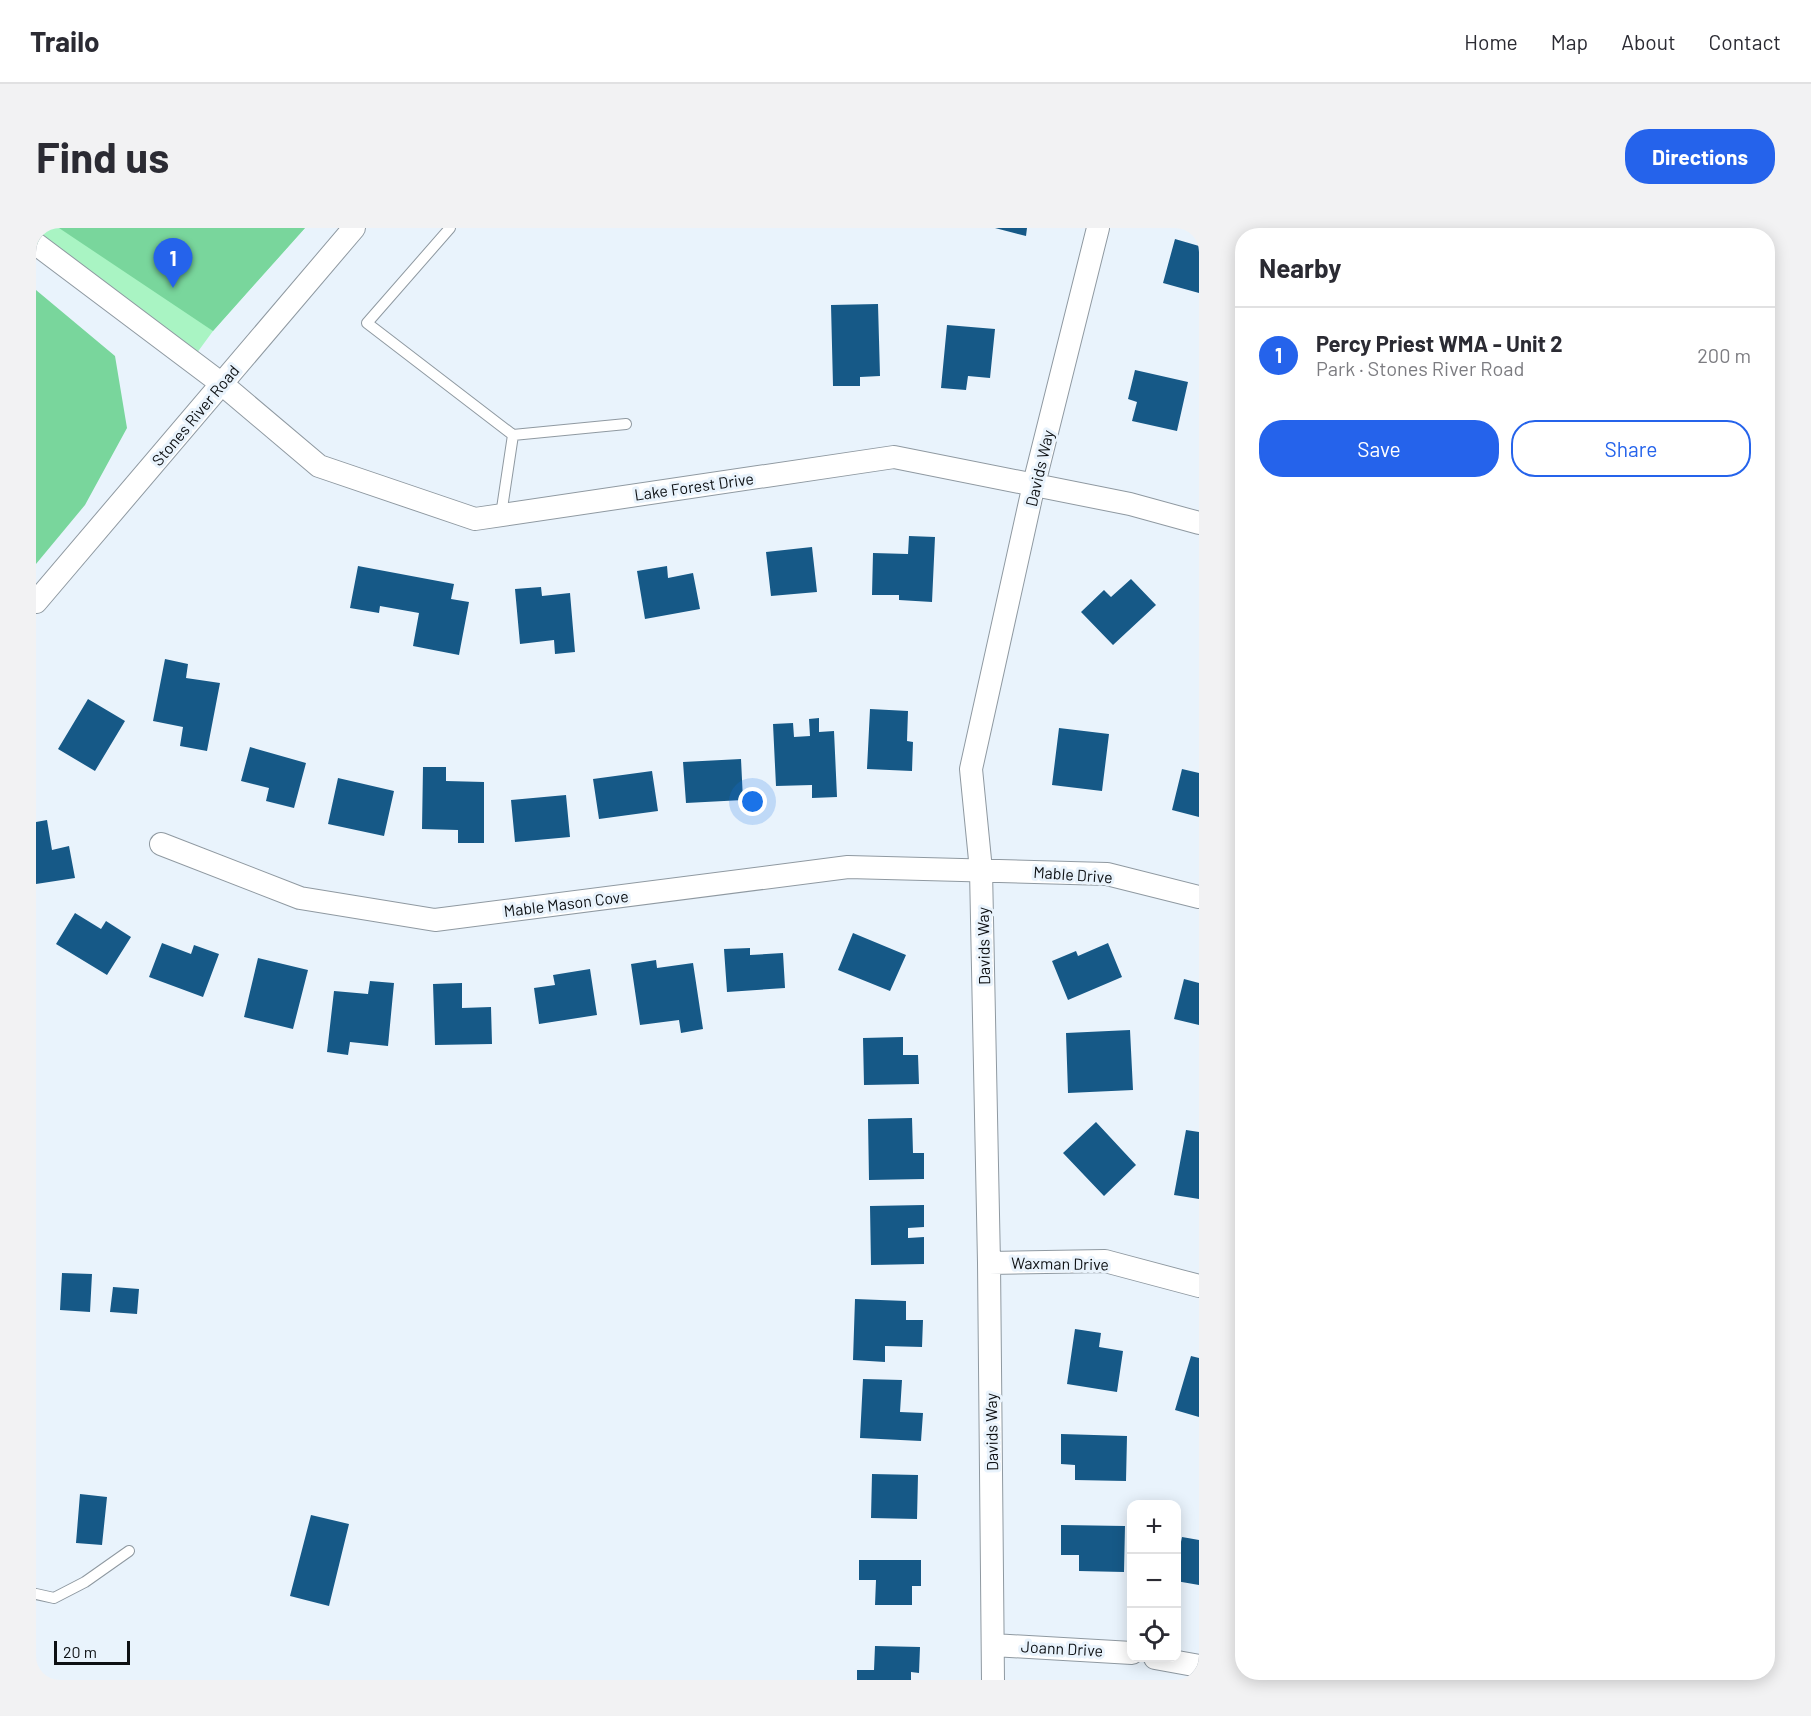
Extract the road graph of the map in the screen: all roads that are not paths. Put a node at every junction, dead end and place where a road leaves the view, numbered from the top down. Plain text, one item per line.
1 (354, 228) edge
2 (450, 228) edge
3 (1098, 228) edge
4 (36, 244) edge
5 (222, 384) junction
6 (626, 424) dead end
7 (513, 435) junction
8 (1035, 484) junction
9 (501, 515) junction
10 (1199, 523) edge
11 (36, 602) edge
12 (161, 844) dead end
13 (981, 870) junction
14 (1199, 897) edge
15 (989, 1263) junction
16 (1199, 1286) edge
17 (129, 1551) dead end
18 (36, 1594) edge
19 (993, 1645) junction
20 (1127, 1653) edge
21 (1177, 1662) edge
22 (1199, 1666) edge
23 (993, 1680) edge

1 - 5 street, Stones River Road
2 - 7 lane
3 - 8 street, Davids Way
4 - 5 street, Lake Forest Drive
5 - 9 street, Lake Forest Drive
5 - 11 street, Stones River Road
6 - 7 lane
7 - 9 lane
8 - 9 street, Lake Forest Drive
8 - 10 street, Lake Forest Drive
8 - 13 street, Davids Way
12 - 13 street, Mable Mason Cove
13 - 14 street, Mable Drive
13 - 15 street, Davids Way
15 - 16 street, Waxman Drive
15 - 19 street, Davids Way
17 - 18 lane
19 - 20 street, Joann Drive
19 - 23 street, Davids Way
21 - 22 street

